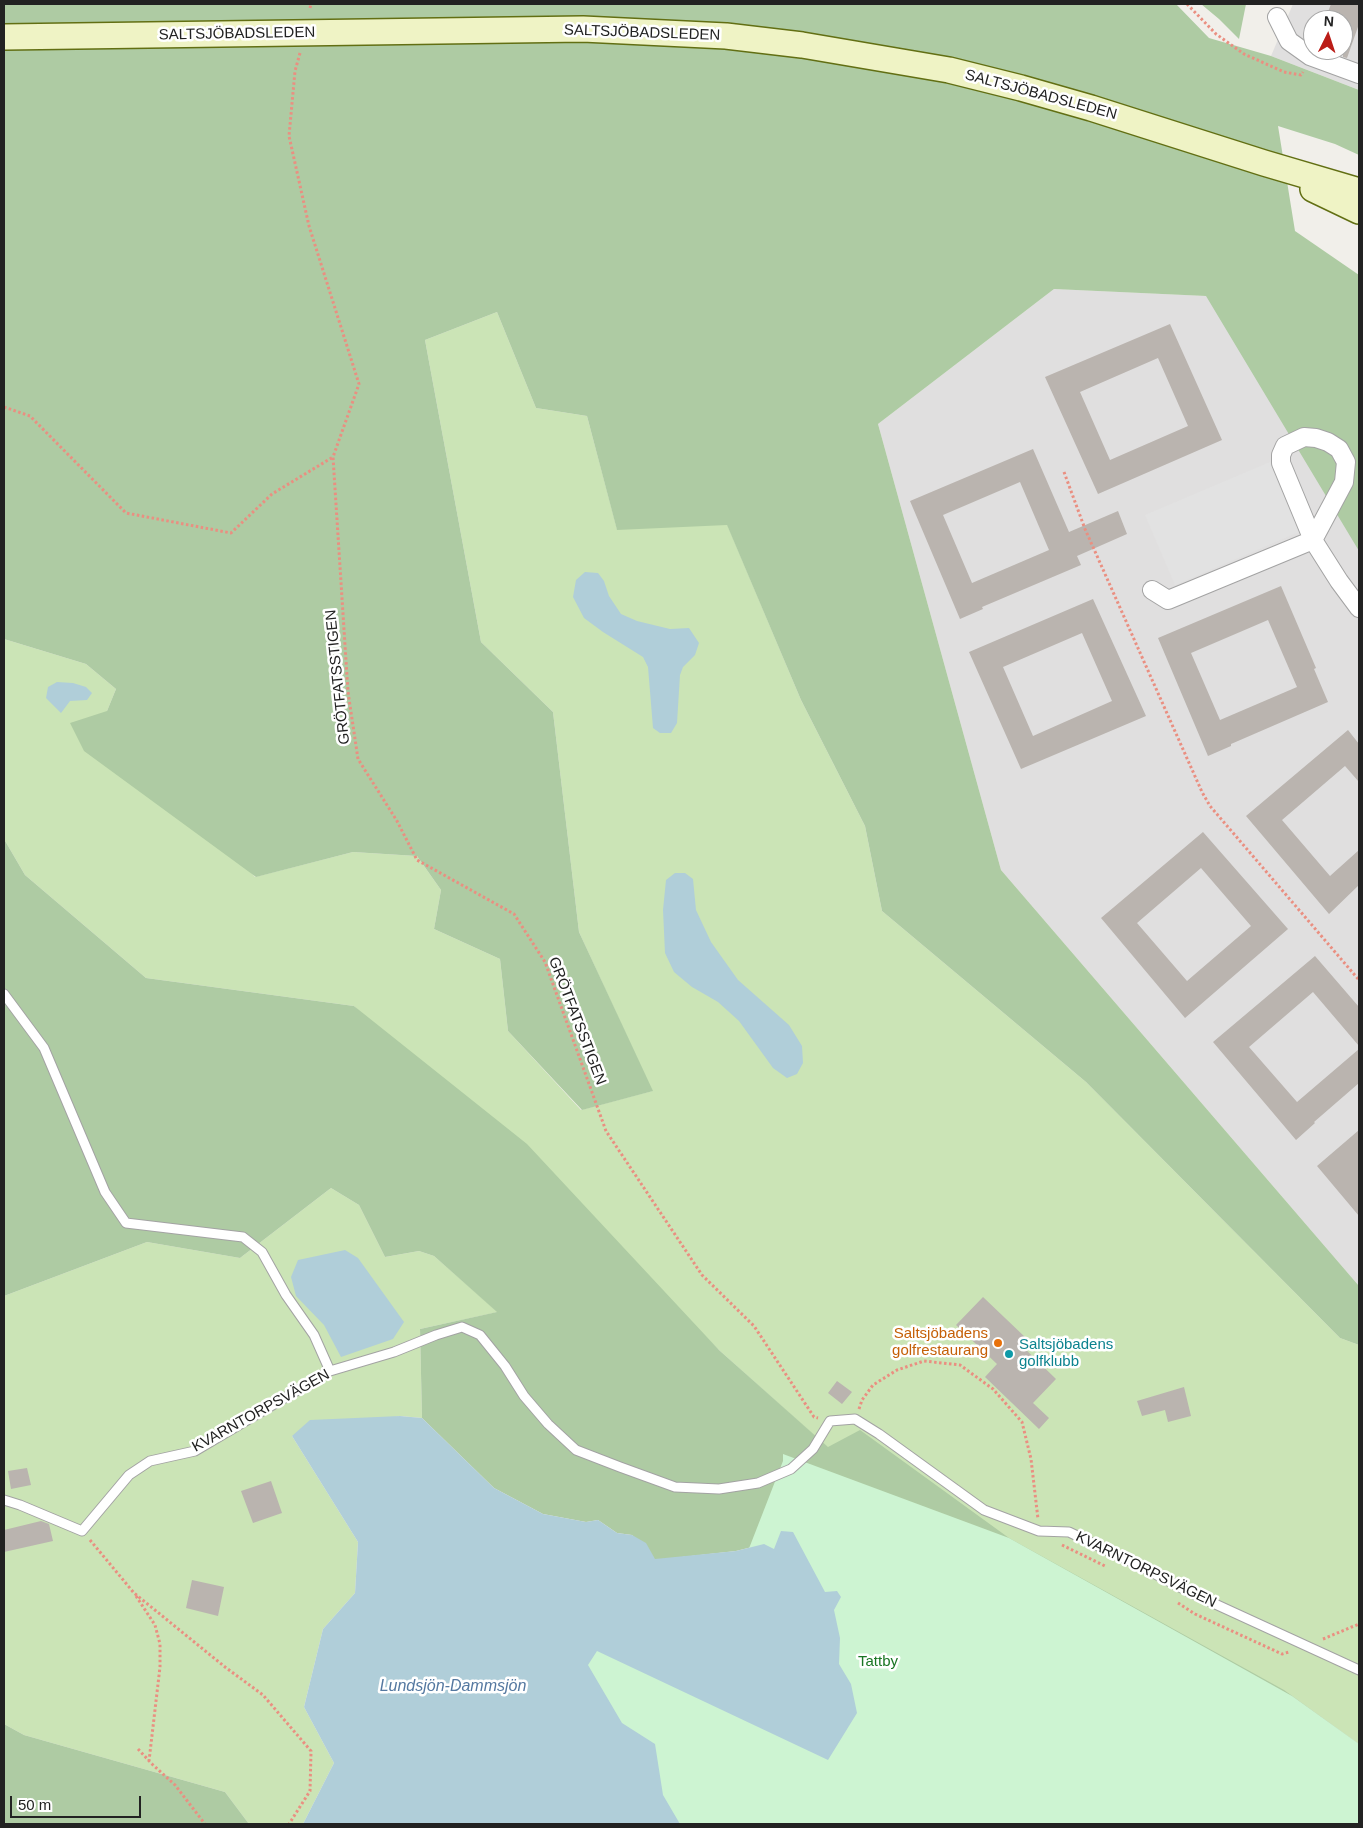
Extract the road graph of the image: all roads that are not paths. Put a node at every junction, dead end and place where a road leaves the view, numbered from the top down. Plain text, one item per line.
1 (1277, 18) dead end
2 (4, 37) edge
3 (1359, 74) edge
4 (1264, 164) junction
5 (1359, 191) edge
6 (1359, 211) edge
7 (1313, 540) junction
8 (1152, 590) dead end
9 (1359, 608) edge
10 (4, 994) edge
11 (330, 1371) junction
12 (4, 1500) edge
13 (1359, 1670) edge

1 - 3 street
2 - 4 main road, SALTSJÖBADSLEDEN
4 - 5 main road, SALTSJÖBADSLEDEN
4 - 6 main road, SALTSJÖBADSLEDEN
7 - 7 street
7 - 8 street
7 - 9 street
10 - 11 lane
11 - 12 lane, KVARNTORPSVÄGEN
11 - 13 lane, KVARNTORPSVÄGEN

